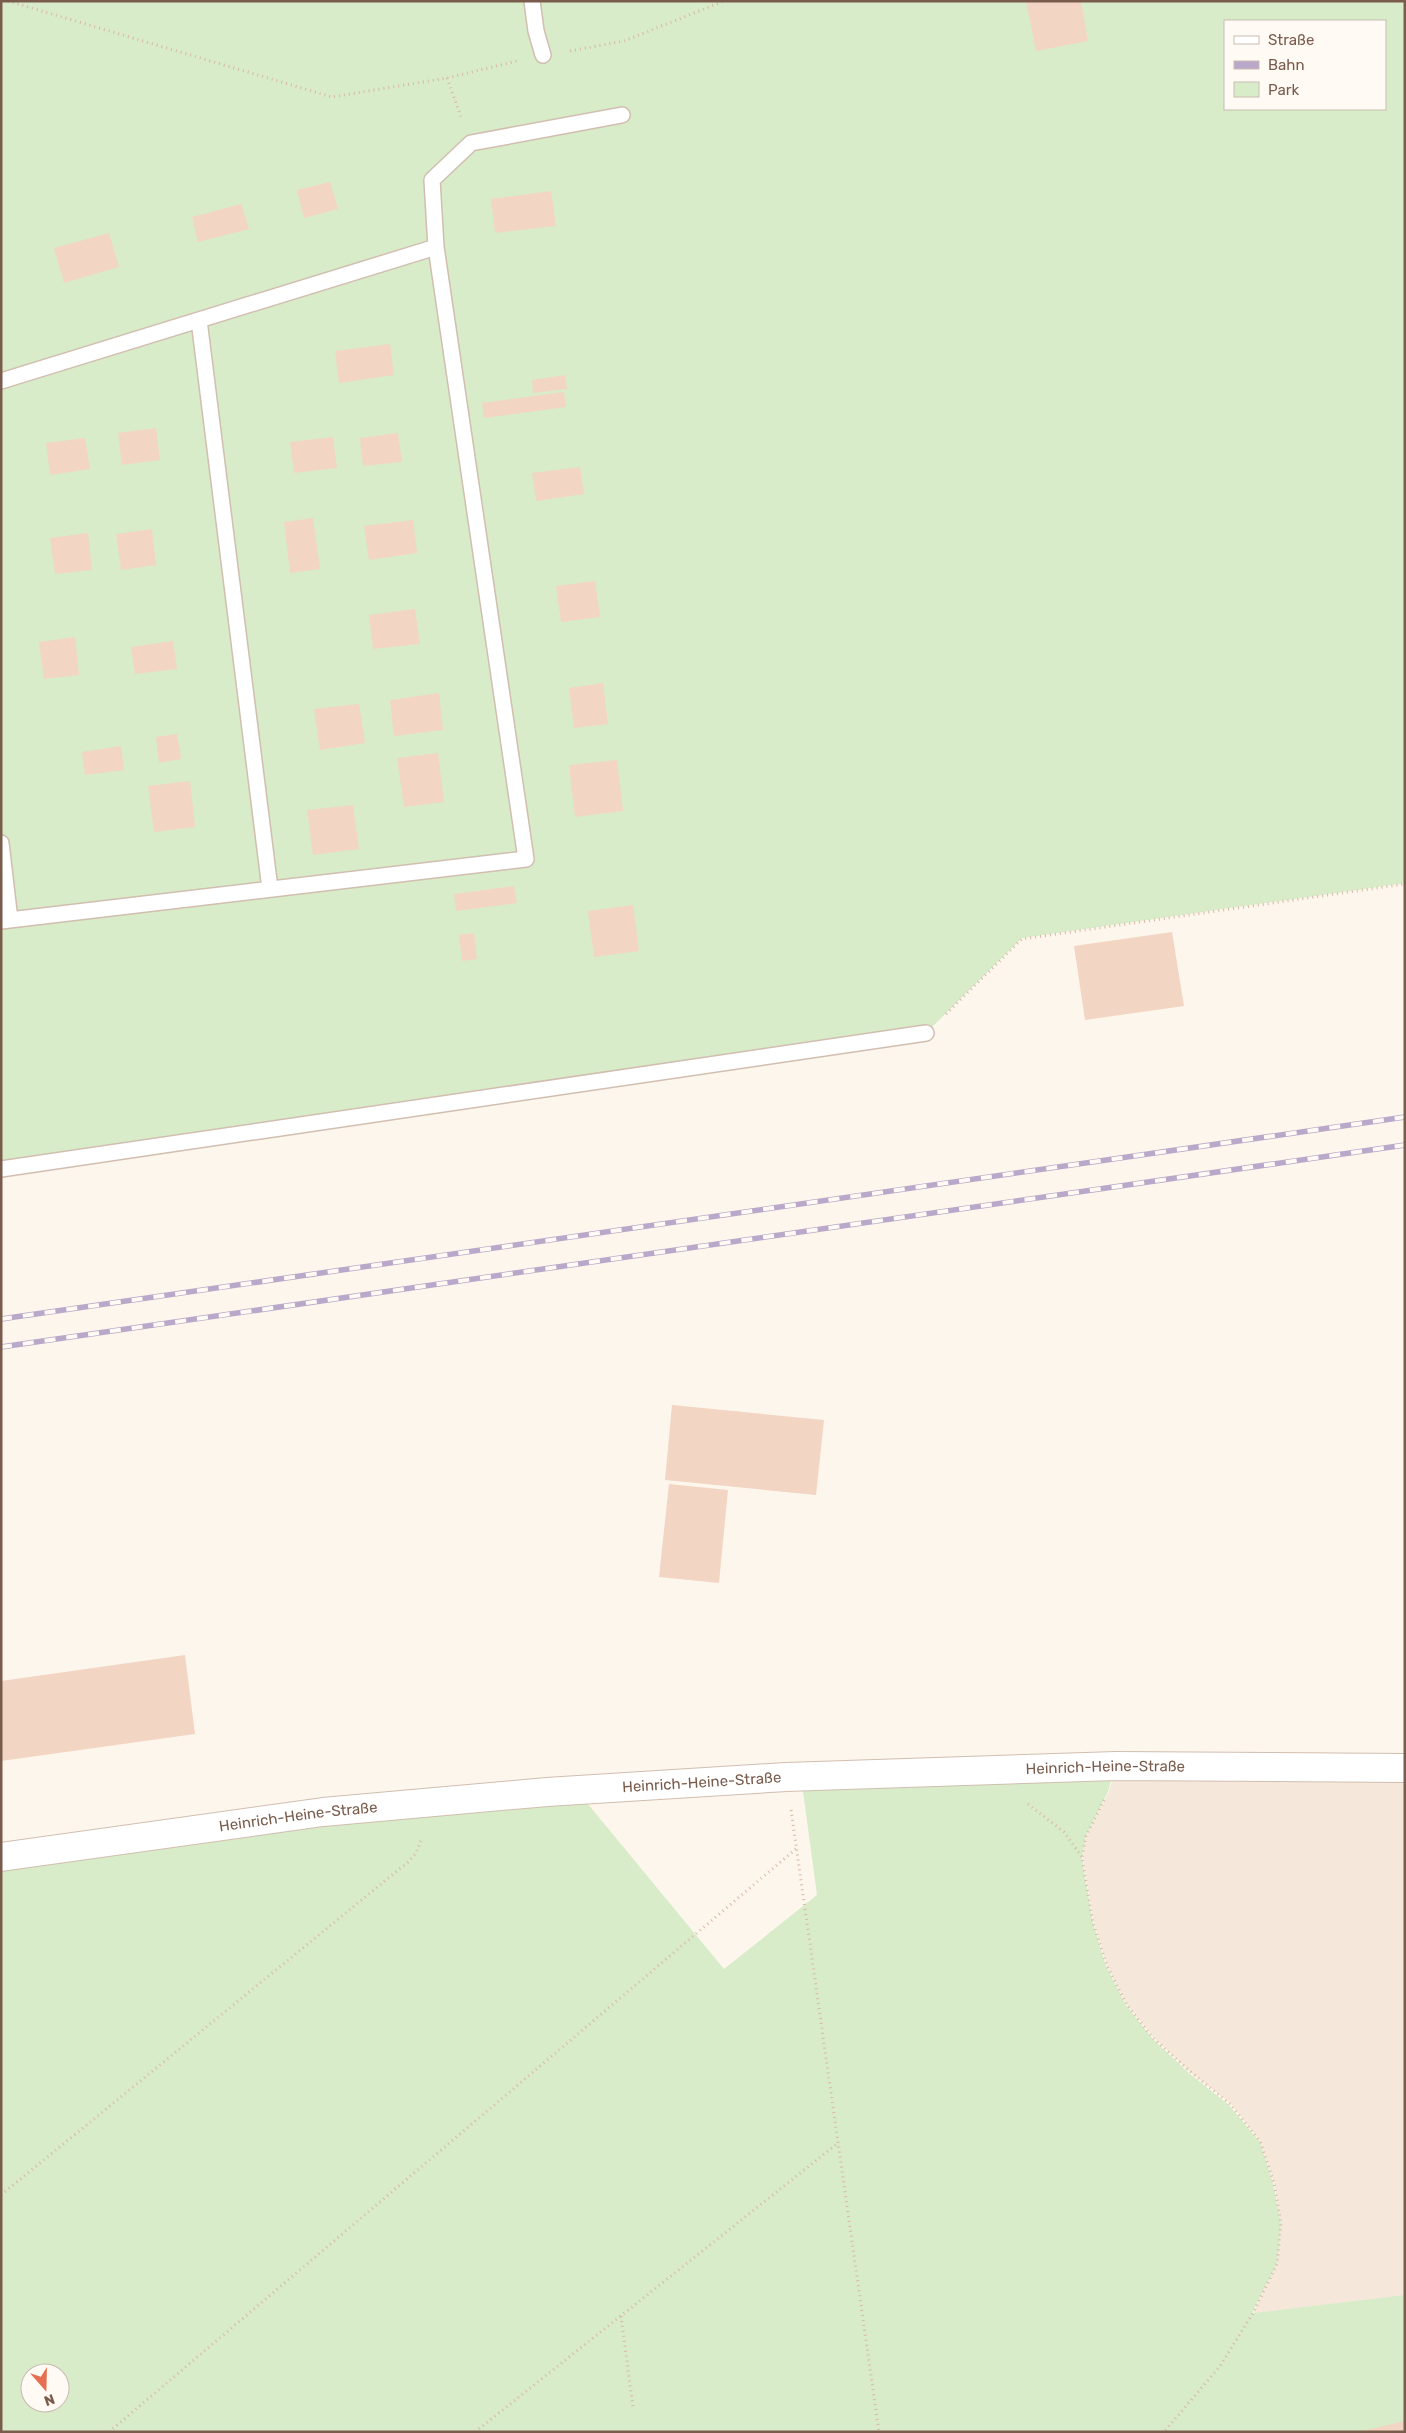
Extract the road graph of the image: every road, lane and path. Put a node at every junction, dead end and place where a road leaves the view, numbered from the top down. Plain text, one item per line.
1 (8, 1) edge
2 (532, 1) edge
3 (724, 1) edge
4 (543, 55) junction
5 (447, 78) junction
6 (622, 115) dead end
7 (471, 143) junction
8 (436, 247) junction
9 (199, 320) junction
10 (1, 381) edge
11 (1, 843) edge
12 (1405, 884) edge
13 (270, 889) junction
14 (5, 921) edge
15 (926, 1034) joint
16 (1, 1168) edge
17 (1116, 1766) junction
18 (1405, 1768) edge
19 (985, 1769) junction
20 (786, 1777) junction
21 (419, 1804) junction
22 (797, 1848) junction
23 (1, 1857) edge
24 (1082, 1858) junction
25 (838, 2144) junction
26 (1, 2195) edge
27 (621, 2315) junction
28 (633, 2407) dead end
29 (109, 2432) edge
30 (475, 2432) edge
31 (879, 2432) edge
32 (1164, 2432) edge

1 - 5 path
2 - 4 lane
3 - 4 path
4 - 5 path
5 - 7 path
6 - 7 lane
7 - 8 lane
8 - 9 lane
8 - 13 lane
9 - 10 lane
9 - 13 lane
11 - 14 lane
12 - 15 path
13 - 14 lane
15 - 16 lane
17 - 18 street, Heinrich-Heine-Straße
17 - 19 street, Heinrich-Heine-Straße
17 - 24 path
19 - 20 street, Heinrich-Heine-Straße
19 - 24 path
20 - 21 street, Heinrich-Heine-Straße
20 - 22 path
21 - 23 street, Heinrich-Heine-Straße
21 - 26 path
22 - 25 path
22 - 29 path
24 - 32 path
25 - 27 path
25 - 31 path
27 - 28 path
27 - 30 path

